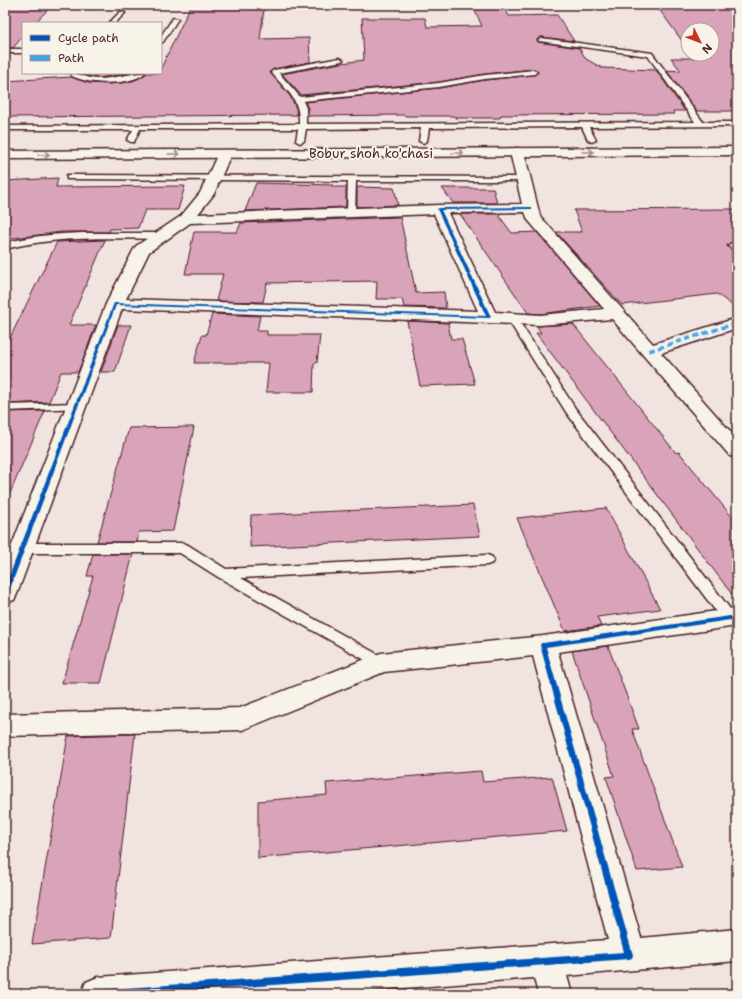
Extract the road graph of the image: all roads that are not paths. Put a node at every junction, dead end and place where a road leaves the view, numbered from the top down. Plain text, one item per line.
1 (122, 13) dead end
2 (175, 18) dead end
3 (113, 22) edge
4 (162, 39) edge
5 (541, 40) dead end
6 (5, 51) edge
7 (22, 51) edge
8 (340, 60) dead end
9 (534, 72) dead end
10 (74, 74) edge
11 (139, 74) edge
12 (300, 99) junction
13 (737, 124) edge
14 (701, 125) junction
15 (585, 126) junction
16 (138, 127) junction
17 (302, 127) junction
18 (425, 127) junction
19 (5, 128) edge
20 (5, 140) edge
21 (21, 140) dead end
22 (115, 140) dead end
23 (131, 140) junction
24 (146, 140) dead end
25 (285, 140) dead end
26 (300, 140) junction
27 (316, 140) dead end
28 (369, 140) dead end
29 (592, 140) junction
30 (737, 140) edge
31 (423, 141) junction
32 (737, 151) edge
33 (517, 152) junction
34 (224, 154) junction
35 (5, 155) edge
36 (70, 177) dead end
37 (214, 177) junction
38 (352, 178) junction
39 (524, 179) junction
40 (531, 208) junction
41 (439, 209) junction
42 (351, 212) junction
43 (186, 219) junction
44 (161, 236) junction
45 (5, 246) edge
46 (115, 304) junction
47 (616, 312) junction
48 (489, 317) junction
49 (512, 318) junction
50 (737, 323) edge
51 (649, 351) junction
52 (77, 406) junction
53 (5, 408) edge
54 (737, 452) edge
55 (22, 548) junction
56 (487, 560) dead end
57 (223, 574) junction
58 (5, 594) edge
59 (734, 621) edge
60 (544, 645) junction
61 (381, 663) junction
62 (5, 725) edge
63 (737, 945) edge
64 (629, 955) junction
65 (546, 961) junction
66 (139, 992) edge
67 (98, 994) edge
68 (555, 994) edge

1 - 3 lane
2 - 4 lane
5 - 14 lane
6 - 7 lane
8 - 12 lane
9 - 12 lane
10 - 11 lane
12 - 17 lane
13 - 14 lane
14 - 15 lane
15 - 18 lane
15 - 29 lane
16 - 17 lane
16 - 19 lane
16 - 23 lane
17 - 18 lane
17 - 26 lane
18 - 31 lane
20 - 21 street
22 - 23 street
23 - 24 street
25 - 26 street, Bobur shoh ko'chasi
26 - 27 street, Bobur shoh ko'chasi
28 - 31 street, Bobur shoh ko'chasi
29 - 30 street, Bobur shoh ko'chasi
29 - 31 street, Bobur shoh ko'chasi
33 -> 32 street, Bobur shoh ko'chasi
34 -> 33 street, Bobur shoh ko'chasi
33 - 39 street
35 -> 34 street, Bobur shoh ko'chasi
34 - 37 street
36 - 37 lane
37 - 38 lane
37 - 43 street
38 - 39 lane
38 - 42 lane
39 - 40 street
40 - 41 street
40 - 47 street
41 - 42 street
41 - 48 street
42 - 43 street
43 - 44 street
44 - 45 lane
44 - 46 street
46 - 48 street
46 - 52 street
47 - 49 street
47 - 51 street
48 - 49 street
49 - 59 lane
50 - 51 street
51 - 54 street
52 - 53 lane
52 - 55 street
55 - 57 lane
55 - 58 street
56 - 57 lane
57 - 61 lane
59 - 60 street
60 - 61 street
60 - 64 street
61 - 62 street
63 - 64 street
64 - 65 street
65 - 66 street
65 - 68 street
66 - 67 street

